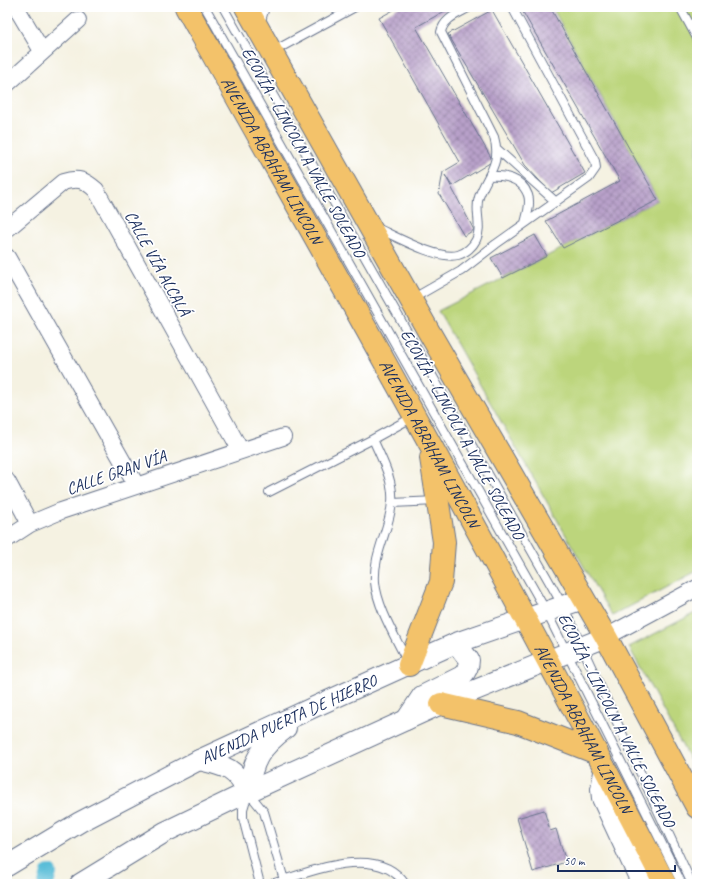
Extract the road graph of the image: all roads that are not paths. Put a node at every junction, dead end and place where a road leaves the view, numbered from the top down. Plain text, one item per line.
1 (16, 7) edge
2 (186, 7) edge
3 (205, 7) edge
4 (223, 7) edge
5 (246, 7) edge
6 (265, 7) edge
7 (355, 7) edge
8 (470, 7) edge
9 (512, 7) edge
10 (680, 7) edge
11 (78, 20) dead end
12 (258, 28) junction
13 (697, 38) edge
14 (42, 51) junction
15 (272, 52) junction
16 (7, 84) edge
17 (498, 149) junction
18 (489, 176) junction
19 (556, 202) junction
20 (525, 223) junction
21 (368, 224) junction
22 (7, 229) edge
23 (7, 257) edge
24 (411, 299) junction
25 (414, 416) junction
26 (283, 437) dead end
27 (373, 439) junction
28 (429, 443) junction
29 (241, 451) junction
30 (7, 481) edge
31 (136, 485) junction
32 (269, 492) dead end
33 (437, 500) junction
34 (392, 503) junction
35 (30, 524) junction
36 (7, 539) edge
37 (697, 588) edge
38 (583, 599) junction
39 (554, 609) junction
40 (524, 618) junction
41 (606, 637) junction
42 (456, 643) junction
43 (575, 650) junction
44 (547, 661) junction
45 (409, 665) junction
46 (442, 704) junction
47 (312, 708) junction
48 (406, 720) junction
49 (199, 760) junction
50 (601, 760) junction
51 (248, 792) junction
52 (697, 807) edge
53 (7, 866) edge
54 (284, 880) junction
55 (80, 884) edge
56 (260, 884) edge
57 (271, 884) edge
58 (405, 884) edge
59 (642, 884) edge
60 (665, 884) edge
61 (682, 884) edge
62 (692, 884) edge

1 - 14 street
2 - 25 main road, AVENIDA ABRAHAM LINCOLN
3 - 39 lane, ECOVÍA - LINCOLN A VALLE SOLEADO
4 - 39 lane
5 - 12 main road
6 - 12 lane
7 - 15 lane
8 - 17 lane
9 - 19 lane
10 - 13 lane
11 - 14 street
12 - 15 main road
14 - 16 street
15 - 21 main road
17 - 18 lane
17 - 19 lane
18 - 20 lane
18 - 21 lane
19 - 20 lane
20 - 24 lane
21 - 24 main road
22 - 29 street, CALLE VÍA ALCALÁ
23 - 31 street
24 - 38 main road
25 - 27 lane
25 - 28 main road, AVENIDA ABRAHAM LINCOLN
26 - 29 street, CALLE GRAN VÍA
27 - 32 lane
27 - 34 lane
28 - 33 main road
28 - 40 main road, AVENIDA ABRAHAM LINCOLN
29 - 31 street, CALLE GRAN VÍA
30 - 35 street
31 - 35 street, CALLE GRAN VÍA
33 - 34 lane
33 - 45 main road
34 - 45 lane
35 - 36 street, CALLE GRAN VÍA
37 - 41 street
38 - 39 street, AVENIDA PUERTA DE HIERRO
38 - 41 main road
39 - 40 street, AVENIDA PUERTA DE HIERRO
39 - 43 lane, ECOVÍA - LINCOLN A VALLE SOLEADO
39 - 43 lane
40 - 42 street, AVENIDA PUERTA DE HIERRO
40 - 44 main road, AVENIDA ABRAHAM LINCOLN
41 - 43 street
41 - 52 main road
42 - 45 street, AVENIDA PUERTA DE HIERRO
42 - 48 street
43 - 44 street
43 - 61 lane, ECOVÍA - LINCOLN A VALLE SOLEADO
43 - 62 lane
44 - 46 street
44 - 50 main road, AVENIDA ABRAHAM LINCOLN
45 - 47 street, AVENIDA PUERTA DE HIERRO
46 - 48 street
46 - 50 main road
47 - 49 street, AVENIDA PUERTA DE HIERRO
47 - 51 street
48 - 51 street
49 - 51 street
49 - 53 street, AVENIDA PUERTA DE HIERRO
50 - 59 street
50 - 60 main road, AVENIDA ABRAHAM LINCOLN
51 - 54 lane
51 - 55 street
51 - 56 lane
54 - 57 lane
54 - 58 lane

